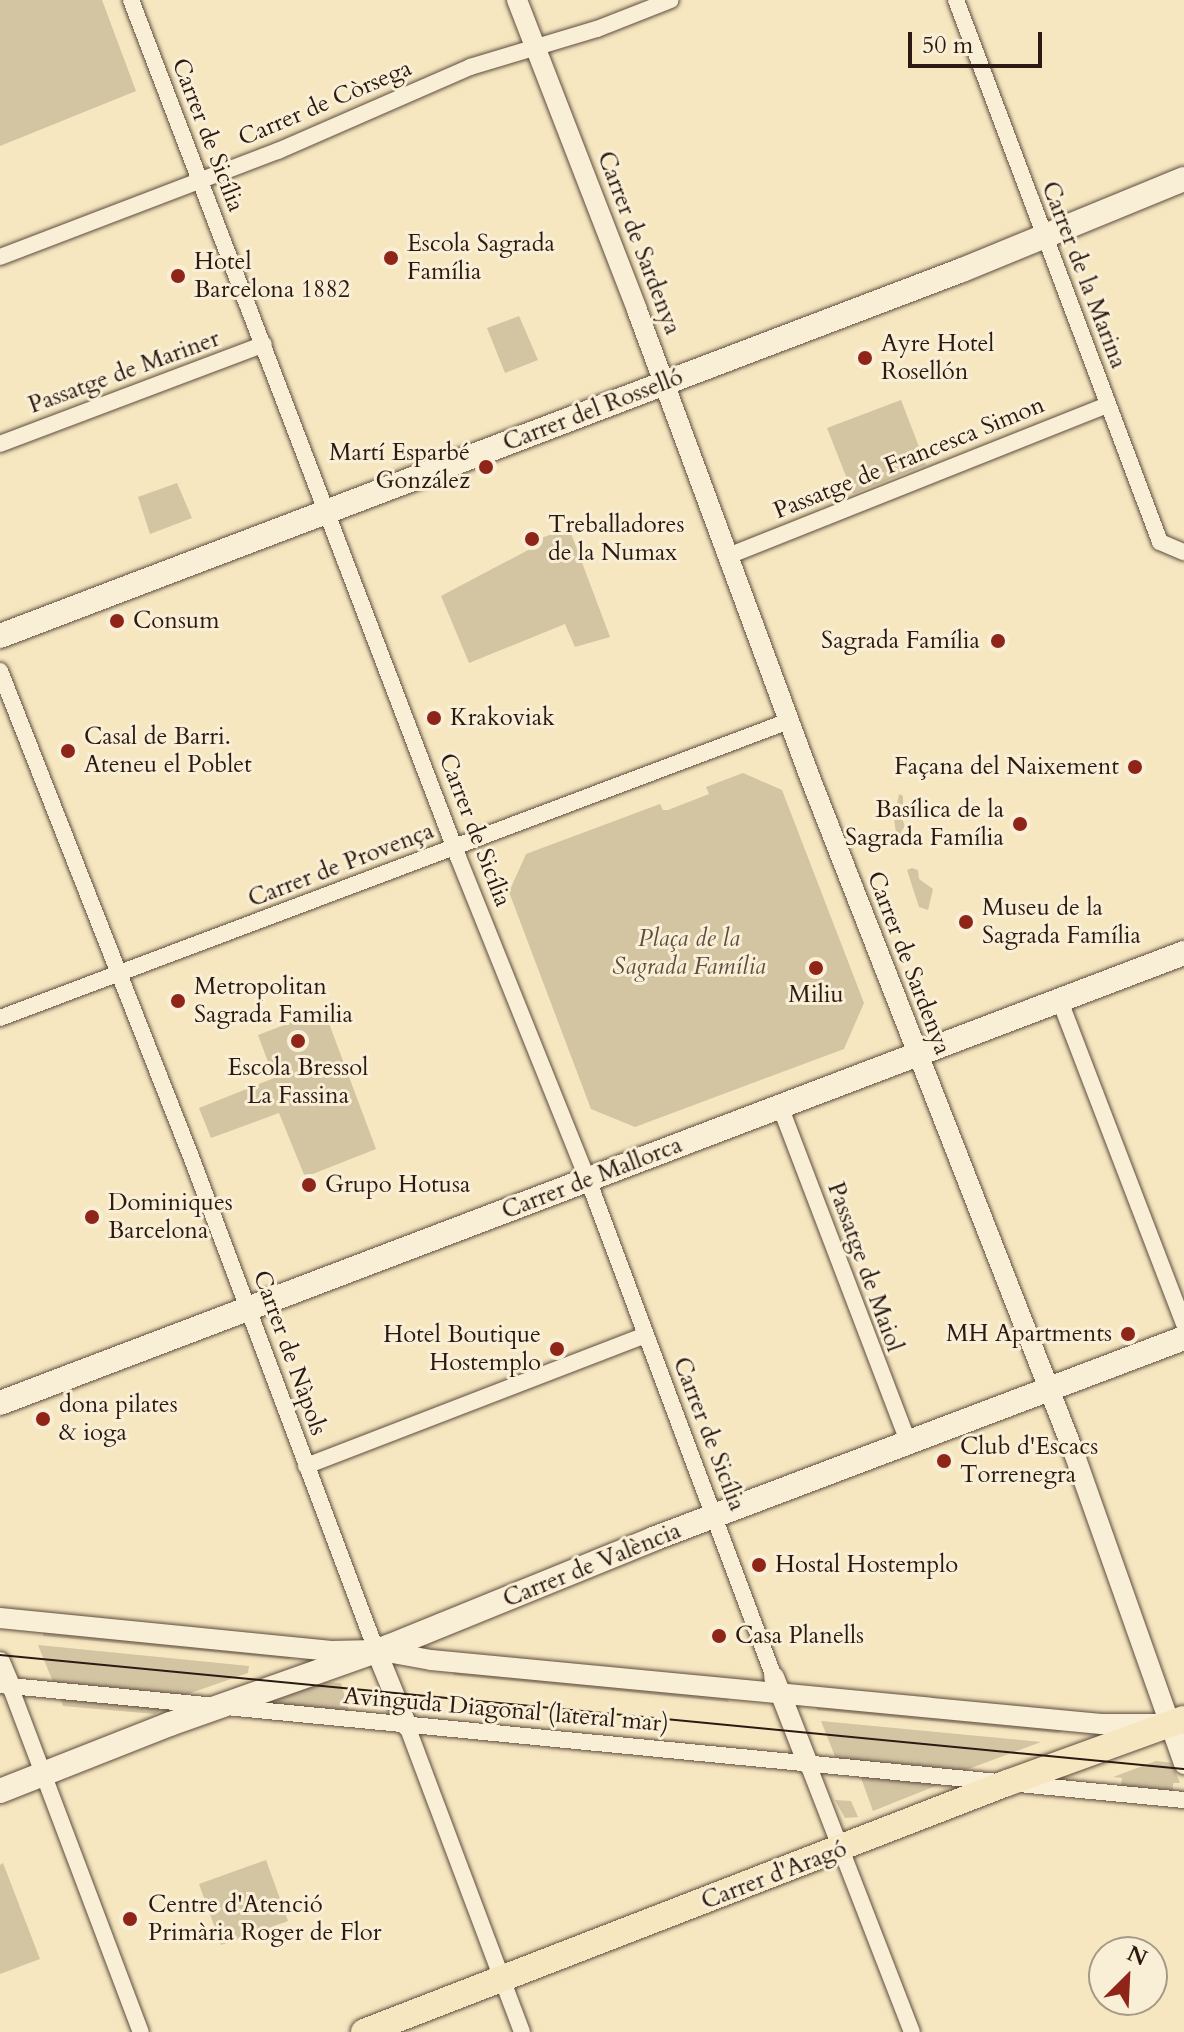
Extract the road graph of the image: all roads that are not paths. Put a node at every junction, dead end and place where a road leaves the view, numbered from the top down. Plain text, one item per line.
1 (131, 0) edge
2 (517, 0) edge
3 (671, 0) edge
4 (956, 0) edge
5 (535, 45) junction
6 (1184, 179) edge
7 (199, 181) junction
8 (1045, 235) junction
9 (0, 257) edge
10 (264, 344) junction
11 (665, 383) junction
12 (1107, 405) junction
13 (0, 444) edge
14 (326, 509) junction
15 (1184, 552) edge
16 (728, 556) junction
17 (0, 636) edge
18 (0, 671) edge
19 (789, 721) junction
20 (455, 848) junction
21 (1184, 953) edge
22 (120, 974) junction
23 (1060, 1001) junction
24 (0, 1018) edge
25 (916, 1056) junction
26 (780, 1106) junction
27 (587, 1179) junction
28 (248, 1308) junction
29 (1184, 1324) edge
30 (645, 1335) junction
31 (1184, 1338) edge
32 (1050, 1389) junction
33 (0, 1403) edge
34 (908, 1442) junction
35 (306, 1466) junction
36 (715, 1515) junction
37 (0, 1618) edge
38 (376, 1650) junction
39 (0, 1662) edge
40 (5, 1685) edge
41 (778, 1685) junction
42 (218, 1707) junction
43 (1177, 1721) edge
44 (407, 1726) junction
45 (808, 1764) junction
46 (1184, 1764) edge
47 (44, 1775) junction
48 (1007, 1783) junction
49 (0, 1791) edge
50 (1184, 1800) edge
51 (840, 1849) junction
52 (501, 1981) junction
53 (141, 2032) edge
54 (364, 2032) edge
55 (522, 2032) edge
56 (912, 2032) edge

1 - 7 street, Carrer de Sicília
2 - 5 street, Carrer de Sardenya
3 - 5 street, Carrer de Còrsega
4 - 8 street, Carrer de la Marina
5 - 7 street, Carrer de Còrsega
5 - 11 street, Carrer de Sardenya
6 - 8 main road, Carrer del Rosselló
7 - 9 street, Carrer de Còrsega
7 - 10 street, Carrer de Sicília
8 - 11 main road, Carrer del Rosselló
8 - 12 street, Carrer de la Marina
10 - 13 street, Passatge de Mariner
10 - 14 street, Carrer de Sicília
11 - 14 main road, Carrer del Rosselló
11 - 16 street, Carrer de Sardenya
12 - 15 street, Carrer de la Marina
12 - 16 street, Passatge de Francesca Simon
14 - 17 main road, Carrer del Rosselló
14 - 20 street, Carrer de Sicília
16 - 19 street, Carrer de Sardenya
18 - 22 street, Carrer de Nàpols
19 - 20 street, Carrer de Provença
19 - 25 street, Carrer de Sardenya
20 - 22 street, Carrer de Provença
20 - 27 street, Carrer de Sicília
21 - 23 main road, Carrer de Mallorca
22 - 24 street, Carrer de Provença
22 - 28 street, Carrer de Nàpols
23 - 25 main road, Carrer de Mallorca
23 - 29 street
25 - 26 main road, Carrer de Mallorca
25 - 32 street, Carrer de Sardenya
26 - 27 main road, Carrer de Mallorca
26 - 34 street, Passatge de Maiol
27 - 28 main road, Carrer de Mallorca
27 - 30 street, Carrer de Sicília
28 - 33 main road, Carrer de Mallorca
28 - 35 street, Carrer de Nàpols
30 - 35 street
30 - 36 street, Carrer de Sicília
31 - 32 main road, Carrer de València
32 - 34 main road, Carrer de València
32 - 43 street, Carrer de Sardenya
34 - 36 main road, Carrer de València
35 - 38 street, Carrer de Nàpols
36 - 38 main road, Carrer de València
36 - 41 street, Carrer de Sicília
37 - 38 street
38 - 41 street
38 - 42 main road, Carrer de València
38 - 44 street
39 - 40 street
40 - 42 street, Avinguda Diagonal (lateral mar)
40 - 47 street
41 - 43 street
41 - 45 street
42 - 44 street, Avinguda Diagonal (lateral mar)
42 - 47 main road, Carrer de València
43 - 46 street, Carrer de Sardenya
43 - 48 main road, Carrer d'Aragó
44 - 45 street, Avinguda Diagonal (lateral mar)
44 - 52 street
45 - 48 street, Avinguda Diagonal (lateral mar)
45 - 51 street
47 - 49 main road, Carrer de València
47 - 53 street
48 - 50 street, Avinguda Diagonal (lateral mar)
48 - 51 main road, Carrer d'Aragó
51 - 52 main road, Carrer d'Aragó
51 - 56 street
52 - 54 main road, Carrer d'Aragó
52 - 55 street

